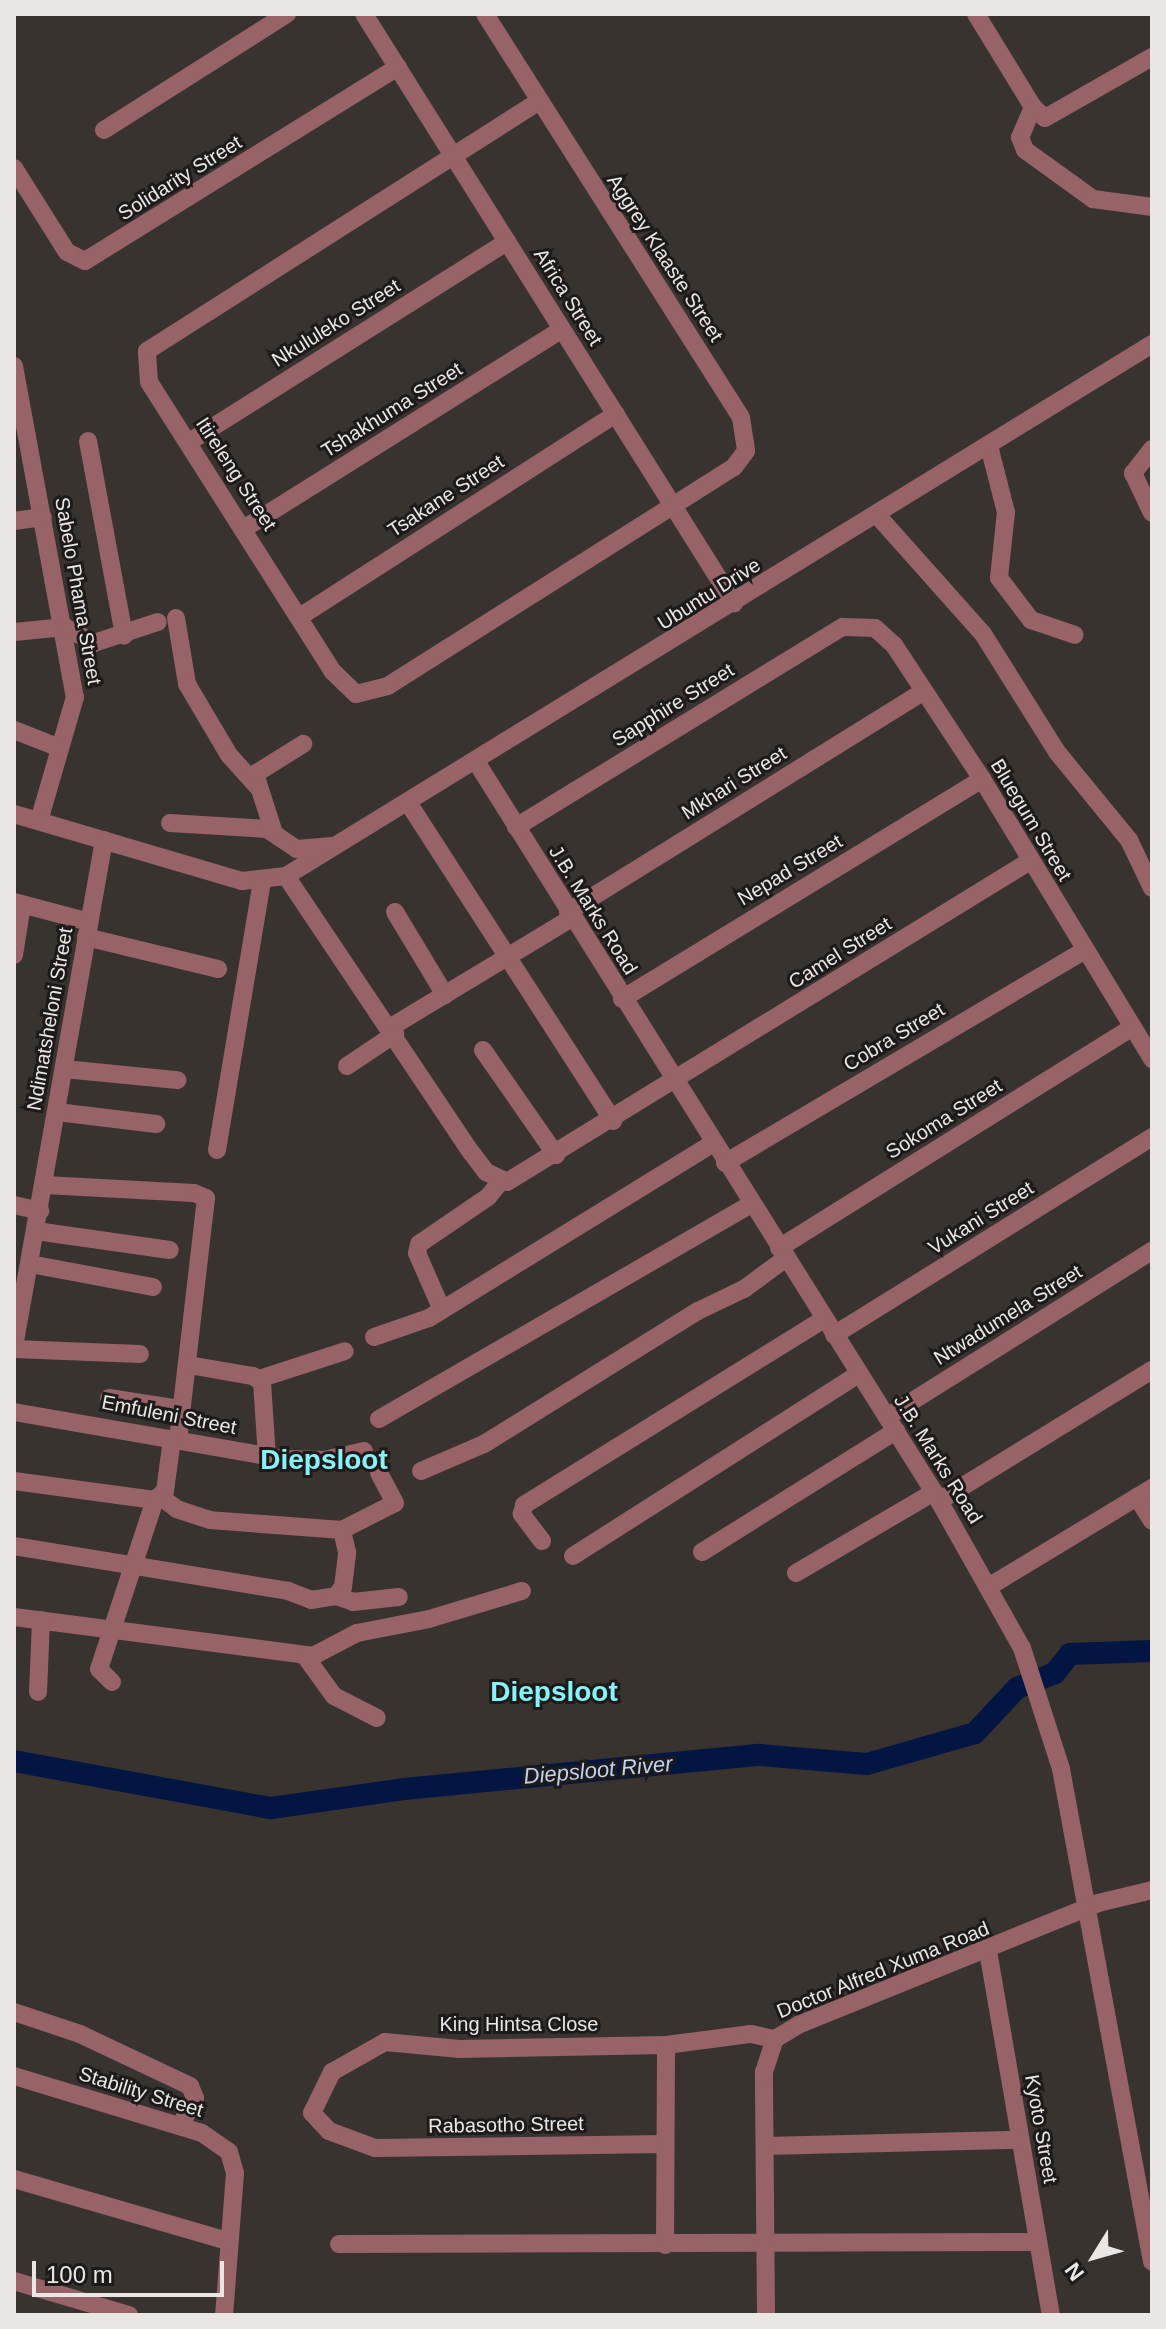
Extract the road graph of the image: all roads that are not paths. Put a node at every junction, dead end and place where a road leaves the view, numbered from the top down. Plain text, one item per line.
1 (287, 14) edge
2 (364, 14) edge
3 (485, 14) edge
4 (976, 14) edge
5 (1152, 57) edge
6 (398, 67) junction
7 (539, 101) junction
8 (1033, 107) junction
9 (104, 130) dead end
10 (453, 155) junction
11 (14, 168) edge
12 (1152, 207) edge
13 (507, 242) junction
14 (562, 329) junction
15 (1152, 344) edge
16 (14, 366) edge
17 (616, 414) junction
18 (18, 416) edge
19 (88, 441) dead end
20 (189, 442) junction
21 (989, 446) junction
22 (1152, 449) edge
23 (672, 504) junction
24 (1152, 513) edge
25 (877, 515) junction
26 (43, 517) junction
27 (14, 521) edge
28 (245, 528) junction
29 (734, 603) junction
30 (301, 616) junction
31 (855, 623) joint
32 (65, 627) junction
33 (14, 632) edge
34 (1075, 635) dead end
35 (124, 636) junction
36 (924, 691) junction
37 (14, 730) edge
38 (303, 744) dead end
39 (60, 748) junction
40 (477, 763) junction
41 (982, 779) junction
42 (257, 786) junction
43 (409, 804) junction
44 (14, 814) edge
45 (39, 821) junction
46 (170, 823) dead end
47 (516, 827) junction
48 (273, 830) junction
49 (104, 840) junction
50 (338, 846) junction
51 (1030, 861) junction
52 (286, 876) junction
53 (262, 882) junction
54 (1152, 888) edge
55 (18, 903) edge
56 (395, 912) dead end
57 (570, 915) junction
58 (88, 929) junction
59 (1085, 950) junction
60 (14, 955) edge
61 (507, 957) junction
62 (218, 969) dead end
63 (445, 995) junction
64 (622, 999) junction
65 (1132, 1027) junction
66 (393, 1031) junction
67 (483, 1050) dead end
68 (1152, 1059) edge
69 (347, 1066) dead end
70 (64, 1069) junction
71 (177, 1080) dead end
72 (674, 1082) junction
73 (57, 1112) junction
74 (613, 1121) junction
75 (156, 1124) dead end
76 (1152, 1137) edge
77 (713, 1143) junction
78 (217, 1150) dead end
79 (556, 1155) junction
80 (725, 1163) junction
81 (500, 1182) junction
82 (45, 1185) junction
83 (751, 1204) junction
84 (14, 1205) edge
85 (40, 1211) junction
86 (36, 1231) junction
87 (170, 1250) dead end
88 (1152, 1251) edge
89 (782, 1253) junction
90 (24, 1268) edge
91 (153, 1287) dead end
92 (442, 1310) junction
93 (824, 1319) junction
94 (834, 1335) junction
95 (374, 1337) dead end
96 (14, 1343) edge
97 (345, 1351) dead end
98 (140, 1354) dead end
99 (189, 1365) junction
100 (1152, 1370) edge
101 (859, 1374) junction
102 (259, 1379) junction
103 (109, 1398) dead end
104 (181, 1409) junction
105 (14, 1412) edge
106 (379, 1419) dead end
107 (891, 1424) junction
108 (175, 1439) junction
109 (364, 1451) dead end
110 (267, 1457) junction
111 (421, 1471) dead end
112 (379, 1473) dead end
113 (14, 1481) edge
114 (1145, 1492) edge
115 (936, 1496) junction
116 (159, 1499) junction
117 (1152, 1521) edge
118 (342, 1530) junction
119 (542, 1541) dead end
120 (14, 1546) edge
121 (702, 1552) dead end
122 (573, 1556) dead end
123 (131, 1568) junction
124 (796, 1573) dead end
125 (990, 1586) junction
126 (522, 1591) dead end
127 (336, 1596) junction
128 (399, 1597) dead end
129 (14, 1617) edge
130 (41, 1620) junction
131 (114, 1629) junction
132 (305, 1656) junction
133 (112, 1682) dead end
134 (38, 1692) dead end
135 (377, 1718) dead end
136 (1152, 1890) edge
137 (1088, 1908) junction
138 (988, 1951) junction
139 (14, 2012) edge
140 (775, 2039) junction
141 (666, 2045) junction
142 (14, 2076) edge
143 (180, 2126) junction
144 (1020, 2140) junction
145 (349, 2142) joint
146 (665, 2144) junction
147 (766, 2146) junction
148 (14, 2179) edge
149 (227, 2241) junction
150 (1038, 2242) junction
151 (339, 2244) dead end
152 (766, 2244) junction
153 (665, 2245) junction
154 (1152, 2262) edge
155 (14, 2281) edge
156 (129, 2315) edge
157 (224, 2315) edge
158 (766, 2315) edge
159 (1051, 2315) edge

1 - 9 street
2 - 6 street, Africa Street
3 - 7 street, Aggrey Klaaste Street
4 - 8 street
5 - 8 street
6 - 10 street, Africa Street
6 - 11 street, Solidarity Street
7 - 10 street, Itireleng Street
7 - 23 street, Aggrey Klaaste Street
8 - 12 street
10 - 13 street, Africa Street
10 - 20 street, Itireleng Street
13 - 14 street, Africa Street
13 - 20 street, Nkululeko Street
14 - 17 street, Africa Street
14 - 28 street, Tshakhuma Street
15 - 21 street, Ubuntu Drive
16 - 18 street, Sabelo Phama Street
17 - 23 street, Africa Street
17 - 30 street, Tsakane Street
18 - 26 street, Sabelo Phama Street
19 - 35 street
20 - 28 street, Itireleng Street
21 - 25 street, Ubuntu Drive
21 - 34 street
22 - 24 street
23 - 29 street, Africa Street
23 - 30 street, Itireleng Street
25 - 29 street, Ubuntu Drive
25 - 54 street
26 - 27 street
26 - 32 street, Sabelo Phama Street
28 - 30 street, Itireleng Street
29 - 40 street, Ubuntu Drive
31 - 36 street, Bluegum Street
31 - 47 street, Sapphire Street
32 - 33 street
32 - 35 street
32 - 39 street, Sabelo Phama Street
35 - 42 street
36 - 41 street, Bluegum Street
36 - 57 street, Mkhari Street
37 - 39 street
38 - 42 street
39 - 45 street, Sabelo Phama Street
40 - 43 street, Ubuntu Drive
40 - 47 street, J.B. Marks Road
41 - 51 street, Bluegum Street
41 - 64 street, Nepad Street
42 - 48 street
43 - 50 street, Ubuntu Drive
43 - 61 street
44 - 45 street
45 - 49 street
46 - 48 street
47 - 57 street, J.B. Marks Road
48 - 50 street
49 - 53 street
49 - 58 street, Ndimatsheloni Street
50 - 52 street, Ubuntu Drive
51 - 59 street, Bluegum Street
51 - 72 street, Camel Street
52 - 53 street
52 - 66 street
53 - 78 street
55 - 58 street
55 - 60 street
56 - 63 street
57 - 61 street, Mkhari Street
57 - 64 street, J.B. Marks Road
58 - 62 street
58 - 70 street, Ndimatsheloni Street
59 - 65 street, Bluegum Street
59 - 80 street, Cobra Street
61 - 63 street, Mkhari Street
61 - 74 street
63 - 66 street, Mkhari Street
64 - 72 street, J.B. Marks Road
65 - 68 street, Bluegum Street
65 - 89 street, Sokoma Street
66 - 69 street, Mkhari Street
66 - 81 street
67 - 79 street
70 - 71 street
70 - 73 street, Ndimatsheloni Street
72 - 74 street, Camel Street
72 - 77 street, J.B. Marks Road
73 - 75 street
73 - 82 street, Ndimatsheloni Street
74 - 79 street, Camel Street
76 - 94 street, Vukani Street
77 - 80 street, J.B. Marks Road
77 - 92 street
79 - 81 street, Camel Street
80 - 83 street, J.B. Marks Road
81 - 92 street
82 - 85 street, Ndimatsheloni Street
82 - 99 street
83 - 89 street, J.B. Marks Road
83 - 106 street
84 - 85 street
85 - 86 street, Ndimatsheloni Street
86 - 87 street
86 - 90 street, Ndimatsheloni Street
88 - 107 street, Ntwadumela Street
89 - 93 street, J.B. Marks Road
89 - 111 street, Sokoma Street
90 - 91 street
90 - 96 street, Ndimatsheloni Street
92 - 95 street
93 - 94 street, J.B. Marks Road
93 - 119 street
94 - 101 street, J.B. Marks Road
96 - 98 street
97 - 102 street
99 - 102 street
99 - 104 street
100 - 115 street
101 - 107 street, J.B. Marks Road
101 - 122 street
102 - 110 street
103 - 104 street
104 - 108 street
105 - 108 street, Emfuleni Street
107 - 115 street, J.B. Marks Road
107 - 121 street, Ntwadumela Street
108 - 110 street, Emfuleni Street
108 - 116 street
109 - 110 street, Emfuleni Street
112 - 118 street
113 - 116 street
114 - 117 street
114 - 125 street
115 - 124 street
115 - 125 street, J.B. Marks Road
116 - 118 street
116 - 123 street
118 - 127 street
120 - 123 street
123 - 127 street
123 - 131 street
125 - 137 street, J.B. Marks Road
126 - 132 street
127 - 128 street
129 - 130 street
130 - 131 street
130 - 134 street
131 - 132 street
131 - 133 street
132 - 135 street
136 - 137 street, Doctor Alfred Xuma Road
137 - 138 street, Doctor Alfred Xuma Road
137 - 154 street, J.B. Marks Road
138 - 140 street, Doctor Alfred Xuma Road
138 - 144 street, Kyoto Street
139 - 143 street
140 - 141 street, King Hintsa Close
140 - 147 street, Doctor Alfred Xuma Road
141 - 145 street, King Hintsa Close
141 - 146 street
142 - 143 street, Stability Street
143 - 149 street, Stability Street
144 - 147 street
144 - 150 street, Kyoto Street
145 - 146 street, Rabasotho Street
146 - 153 street
147 - 152 street, Doctor Alfred Xuma Road
148 - 149 street
149 - 157 street, Stability Street
150 - 152 street
150 - 159 street, Kyoto Street
151 - 153 street
152 - 153 street
152 - 158 street, Doctor Alfred Xuma Road
155 - 156 street

